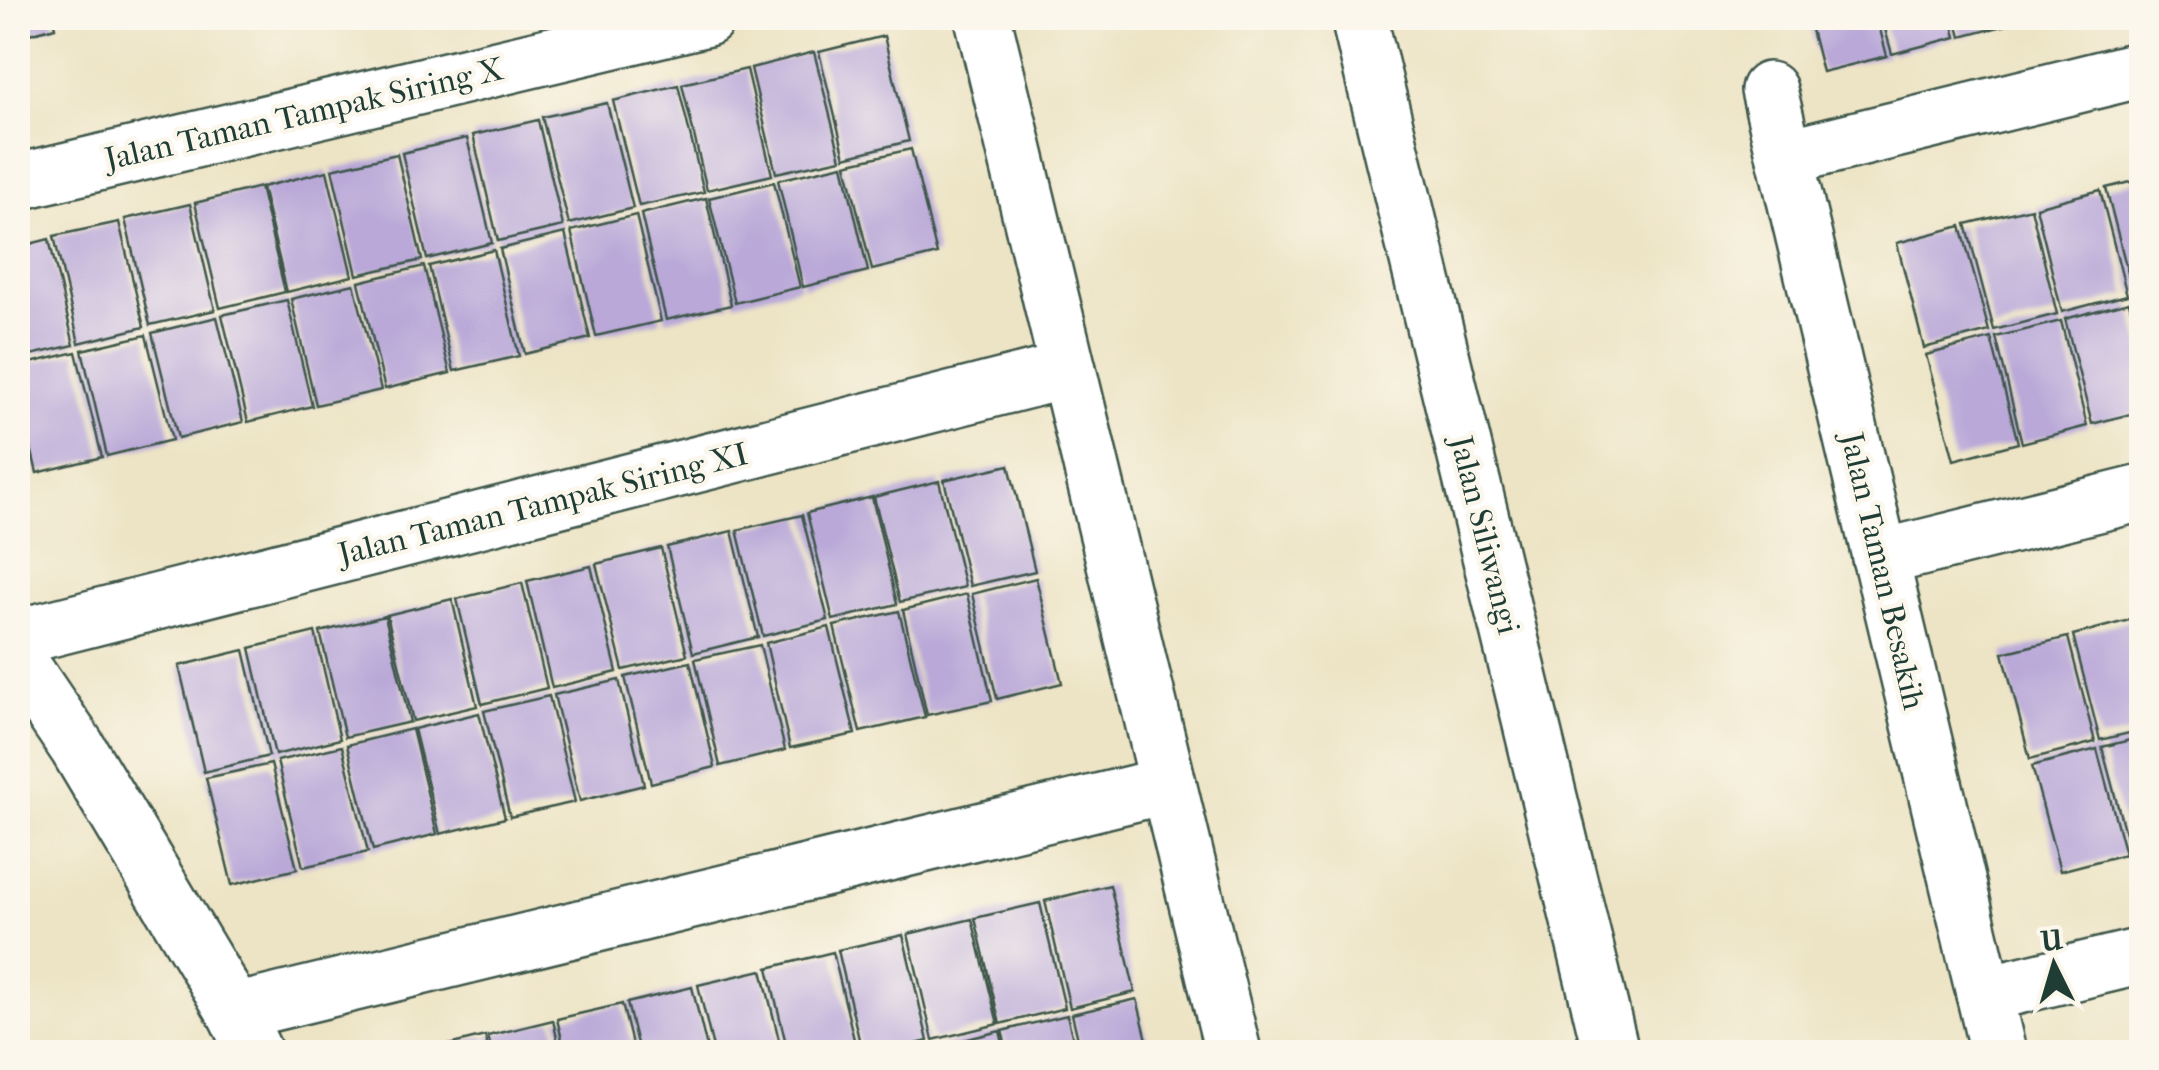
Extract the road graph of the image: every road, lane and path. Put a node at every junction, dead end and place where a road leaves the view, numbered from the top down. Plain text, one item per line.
1 (706, 18) edge
2 (983, 18) edge
3 (1359, 18) edge
4 (2142, 68) edge
5 (1769, 90) dead end
6 (1785, 158) junction
7 (18, 182) edge
8 (1068, 370) junction
9 (2142, 493) edge
10 (1880, 558) junction
11 (18, 638) edge
12 (18, 660) edge
13 (1168, 785) junction
14 (2142, 956) edge
15 (1984, 994) junction
16 (245, 1032) edge
17 (1233, 1052) edge
18 (1611, 1052) edge
19 (1998, 1052) edge

1 - 7 street, Jalan Taman Tampak Siring X
2 - 8 street
3 - 18 street, Jalan Siliwangi
4 - 6 street
5 - 6 street, Jalan Taman Besakih
6 - 10 street, Jalan Taman Besakih
8 - 11 street, Jalan Taman Tampak Siring XI
8 - 13 street
9 - 10 street
10 - 15 street, Jalan Taman Besakih
12 - 16 street
13 - 16 street
13 - 17 street
14 - 15 street
15 - 19 street, Jalan Taman Besakih

